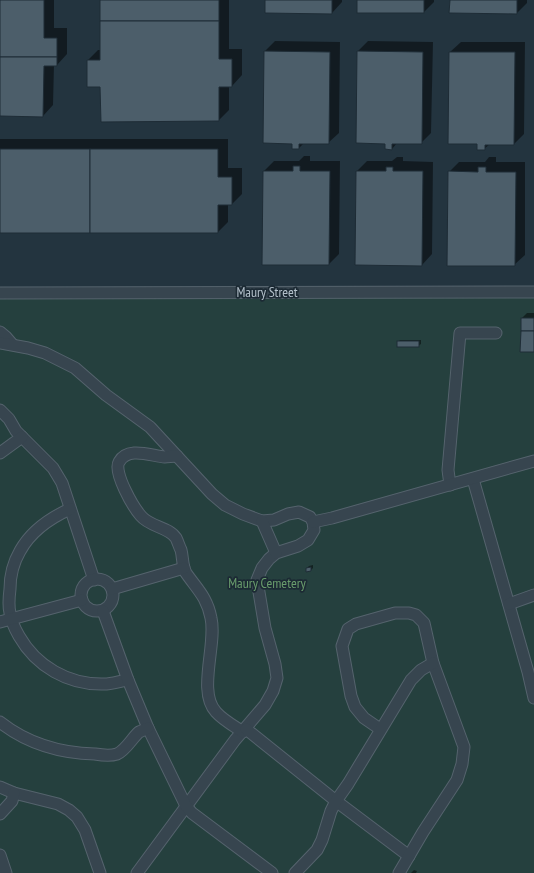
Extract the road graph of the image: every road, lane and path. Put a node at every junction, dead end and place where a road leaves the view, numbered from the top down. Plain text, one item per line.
1 (534, 292) edge
2 (0, 293) edge
3 (0, 332) edge
4 (496, 333) dead end
5 (0, 343) edge
6 (12, 344) junction
7 (0, 410) edge
8 (22, 437) junction
9 (0, 453) edge
10 (177, 456) junction
11 (534, 461) edge
12 (473, 479) junction
13 (450, 485) junction
14 (70, 509) junction
15 (262, 521) junction
16 (313, 522) junction
17 (276, 554) junction
18 (184, 568) junction
19 (94, 580) junction
20 (112, 589) junction
21 (534, 595) edge
22 (82, 600) junction
23 (509, 604) junction
24 (102, 610) junction
25 (11, 618) junction
26 (0, 622) edge
27 (433, 663) junction
28 (128, 680) junction
29 (534, 698) edge
30 (0, 722) edge
31 (148, 728) junction
32 (380, 729) junction
33 (244, 730) junction
34 (0, 787) edge
35 (14, 793) junction
36 (336, 801) junction
37 (186, 806) junction
38 (0, 814) edge
39 (0, 855) edge
40 (409, 856) junction
41 (6, 873) edge
42 (100, 873) edge
43 (137, 873) edge
44 (272, 873) edge
45 (295, 873) edge
46 (399, 873) edge

1 - 2 street, Maury Street
3 - 6 street
4 - 13 street
5 - 6 street
6 - 10 street
7 - 8 street
8 - 9 street
8 - 14 street
10 - 15 street
10 - 18 street
11 - 12 street
12 - 13 street
12 - 23 street
13 - 16 street
14 - 19 street
14 - 25 street
15 - 16 street
15 - 17 street
16 - 17 street
17 - 33 street
18 - 20 street
18 - 33 street
19 - 20 street
19 - 22 street
20 - 24 street
21 - 23 street
22 - 24 street
22 - 25 street
23 - 29 street
24 - 28 street
25 - 26 street
25 - 28 street
27 - 32 street
27 - 32 street
27 - 40 street
28 - 31 street
30 - 31 street
31 - 37 street
32 - 36 street
33 - 36 street
33 - 37 street
34 - 35 street
35 - 38 street
35 - 42 street
36 - 40 street
36 - 45 street
37 - 43 street
37 - 44 street
39 - 41 street
40 - 46 street

